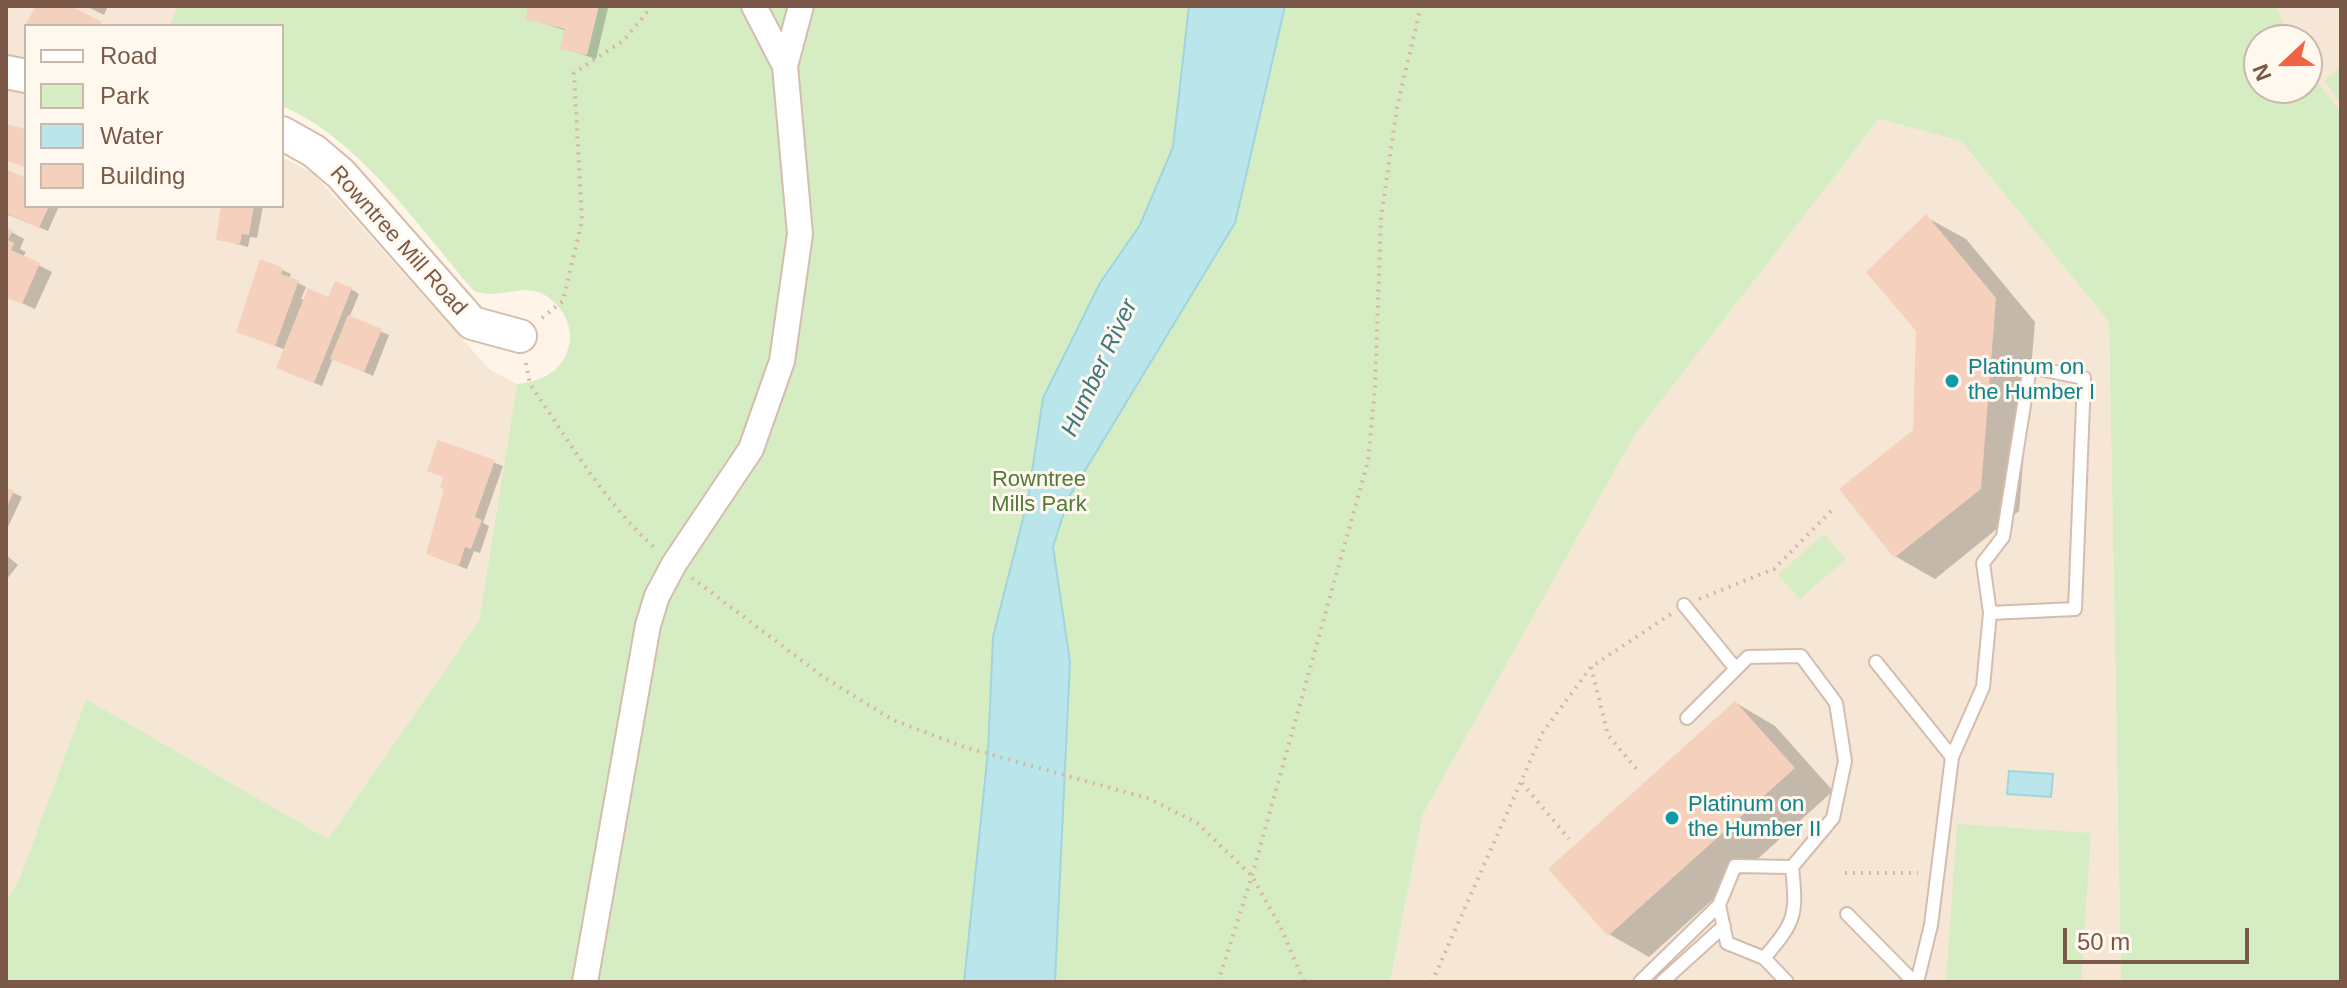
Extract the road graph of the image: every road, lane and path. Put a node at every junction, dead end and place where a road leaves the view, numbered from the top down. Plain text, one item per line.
1 (652, 6) edge
2 (754, 6) edge
3 (801, 6) edge
4 (1421, 6) edge
5 (785, 66) junction
6 (284, 134) edge
7 (520, 336) junction
8 (1834, 508) dead end
9 (663, 556) dead end
10 (687, 575) dead end
11 (1684, 605) junction
12 (1990, 613) junction
13 (1876, 662) dead end
14 (1591, 667) junction
15 (1736, 669) junction
16 (1687, 718) dead end
17 (1952, 757) junction
18 (1638, 771) dead end
19 (1522, 783) junction
20 (1569, 839) dead end
21 (1792, 867) junction
22 (1845, 873) dead end
23 (1937, 873) junction
24 (1252, 876) junction
25 (1719, 905) junction
26 (1847, 914) dead end
27 (1724, 926) junction
28 (1764, 958) junction
29 (585, 982) edge
30 (1218, 982) edge
31 (1304, 982) edge
32 (1432, 982) edge
33 (1640, 982) edge
34 (1662, 982) edge
35 (1787, 982) edge
36 (1916, 982) edge

1 - 7 path
2 - 5 street
3 - 5 street
4 - 24 path
5 - 29 street
6 - 7 street, Rowntree Mill Road
7 - 9 path
8 - 11 path
10 - 24 path
11 - 14 path
11 - 15 lane
12 - 12 lane
12 - 17 lane
13 - 17 lane
14 - 18 path
14 - 19 path
15 - 16 lane
15 - 21 lane
17 - 23 lane
19 - 20 path
19 - 32 path
21 - 25 lane
21 - 28 lane
22 - 23 path
23 - 36 lane
24 - 30 path
24 - 31 path
25 - 27 lane
25 - 33 lane
26 - 36 lane
27 - 28 lane
27 - 34 lane
28 - 35 lane

